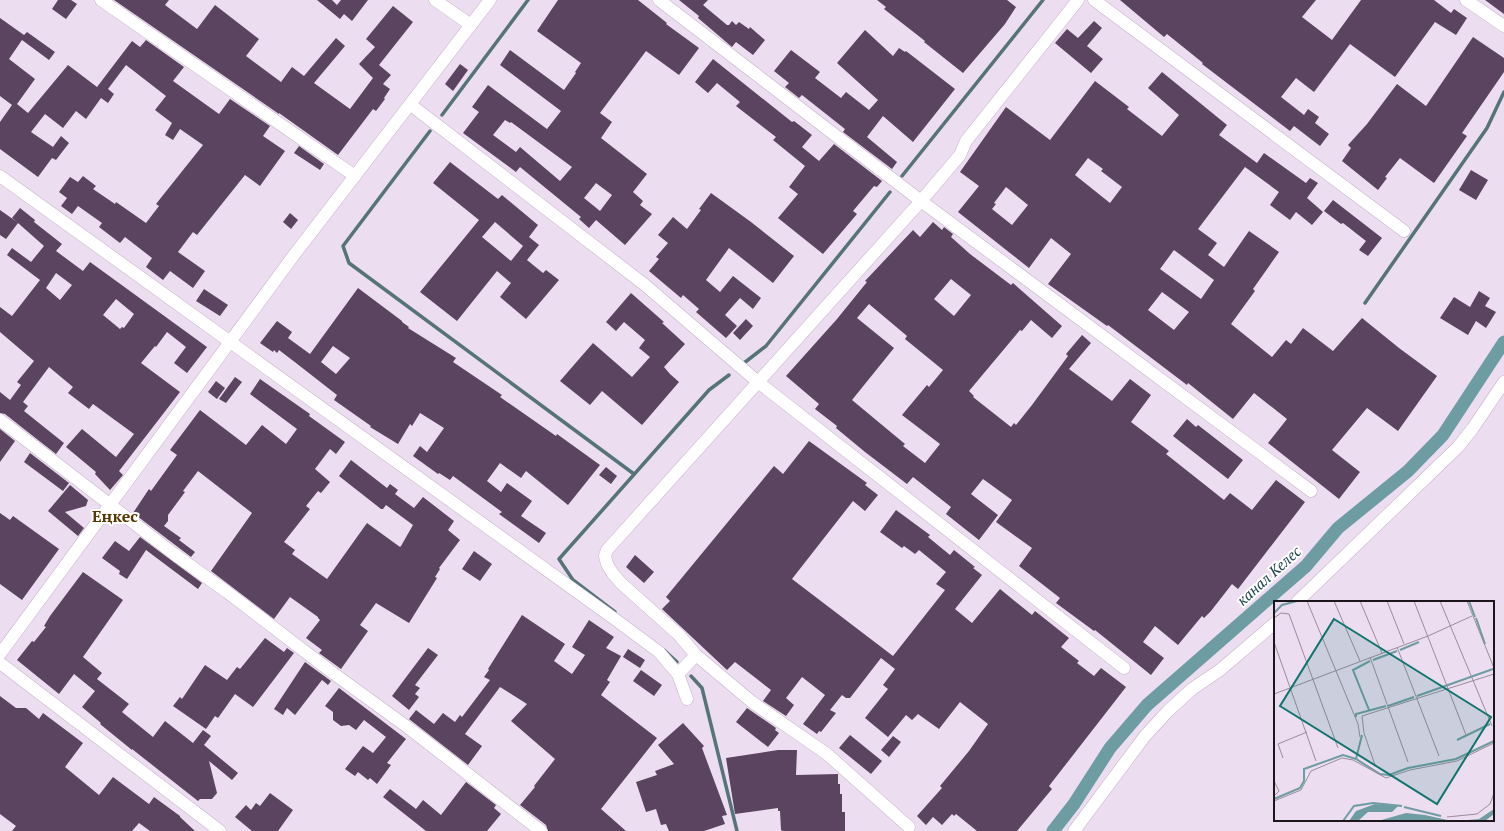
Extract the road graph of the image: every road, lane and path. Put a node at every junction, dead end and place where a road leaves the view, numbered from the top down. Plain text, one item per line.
1 (101, 0) edge
2 (435, 0) edge
3 (490, 0) edge
4 (659, 0) edge
5 (1078, 0) edge
6 (1094, 0) edge
7 (1466, 0) edge
8 (471, 25) junction
9 (1504, 26) edge
10 (411, 105) junction
11 (0, 176) edge
12 (355, 176) junction
13 (920, 201) junction
14 (1404, 231) dead end
15 (229, 342) junction
16 (758, 382) junction
17 (1504, 382) edge
18 (0, 420) edge
19 (1311, 491) dead end
20 (110, 504) junction
21 (1298, 601) edge
22 (1274, 624) edge
23 (0, 654) edge
24 (696, 655) junction
25 (0, 663) edge
26 (1124, 668) dead end
27 (678, 674) junction
28 (688, 699) dead end
29 (909, 827) dead end
30 (220, 831) edge
31 (541, 831) edge
32 (1074, 831) edge

1 - 12 street
2 - 8 street
3 - 8 street
4 - 13 street
5 - 13 street
6 - 14 street
7 - 9 street
8 - 10 street
10 - 12 street
10 - 16 street
11 - 15 street
12 - 15 street
13 - 16 street
13 - 19 street
15 - 20 street
15 - 27 street
16 - 24 street
16 - 26 street
17 - 21 street
18 - 20 street
20 - 23 street
20 - 31 street
22 - 32 street
24 - 27 street
24 - 29 street
25 - 30 street
27 - 28 street

